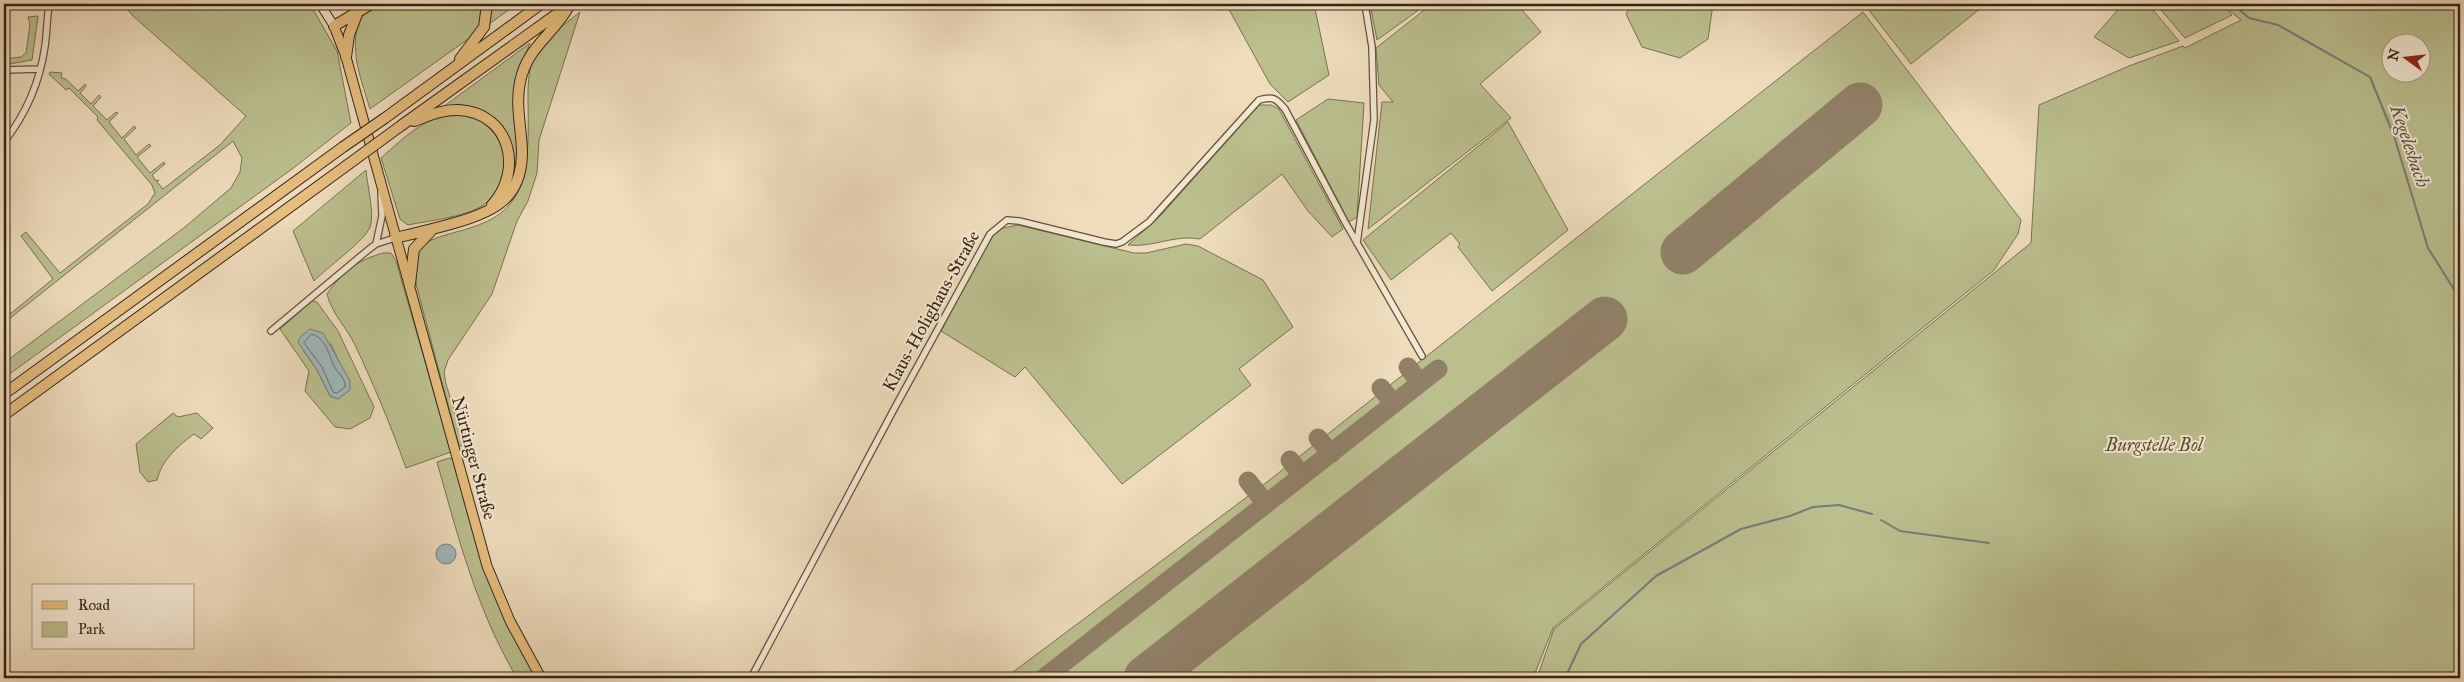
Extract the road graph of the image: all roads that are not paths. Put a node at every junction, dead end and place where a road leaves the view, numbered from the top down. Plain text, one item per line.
1 (48, 4) edge
2 (320, 4) edge
3 (371, 4) edge
4 (487, 4) edge
5 (541, 4) edge
6 (570, 4) edge
7 (1365, 4) edge
8 (357, 14) junction
9 (334, 26) junction
10 (346, 57) junction
11 (40, 69) junction
12 (451, 69) junction
13 (4, 70) edge
14 (402, 125) junction
15 (4, 142) edge
16 (381, 190) junction
17 (480, 215) junction
18 (432, 230) junction
19 (396, 238) junction
20 (1357, 243) junction
21 (376, 244) junction
22 (410, 284) junction
23 (271, 331) dead end
24 (1422, 356) dead end
25 (4, 394) edge
26 (4, 415) edge
27 (541, 678) edge
28 (751, 678) edge

1 - 11 street
2 - 9 main road, Nürtinger Straße
3 - 8 highway
4 - 12 highway
5 - 12 highway
6 - 14 highway
6 - 17 highway
7 - 20 street
8 - 9 highway
8 - 10 highway
9 - 10 main road, Nürtinger Straße
10 - 16 main road, Nürtinger Straße
11 - 13 street
11 - 15 street
12 - 25 highway, bridge
14 - 17 highway
14 - 26 highway, bridge
16 - 19 main road, Nürtinger Straße
16 - 21 street
17 - 18 highway
18 - 19 highway
18 - 22 highway
19 - 21 street
19 - 22 main road, Nürtinger Straße
20 - 24 street, Klaus-Holighaus-Straße
20 - 28 street, Klaus-Holighaus-Straße
21 - 23 street
22 - 27 main road, Nürtinger Straße

